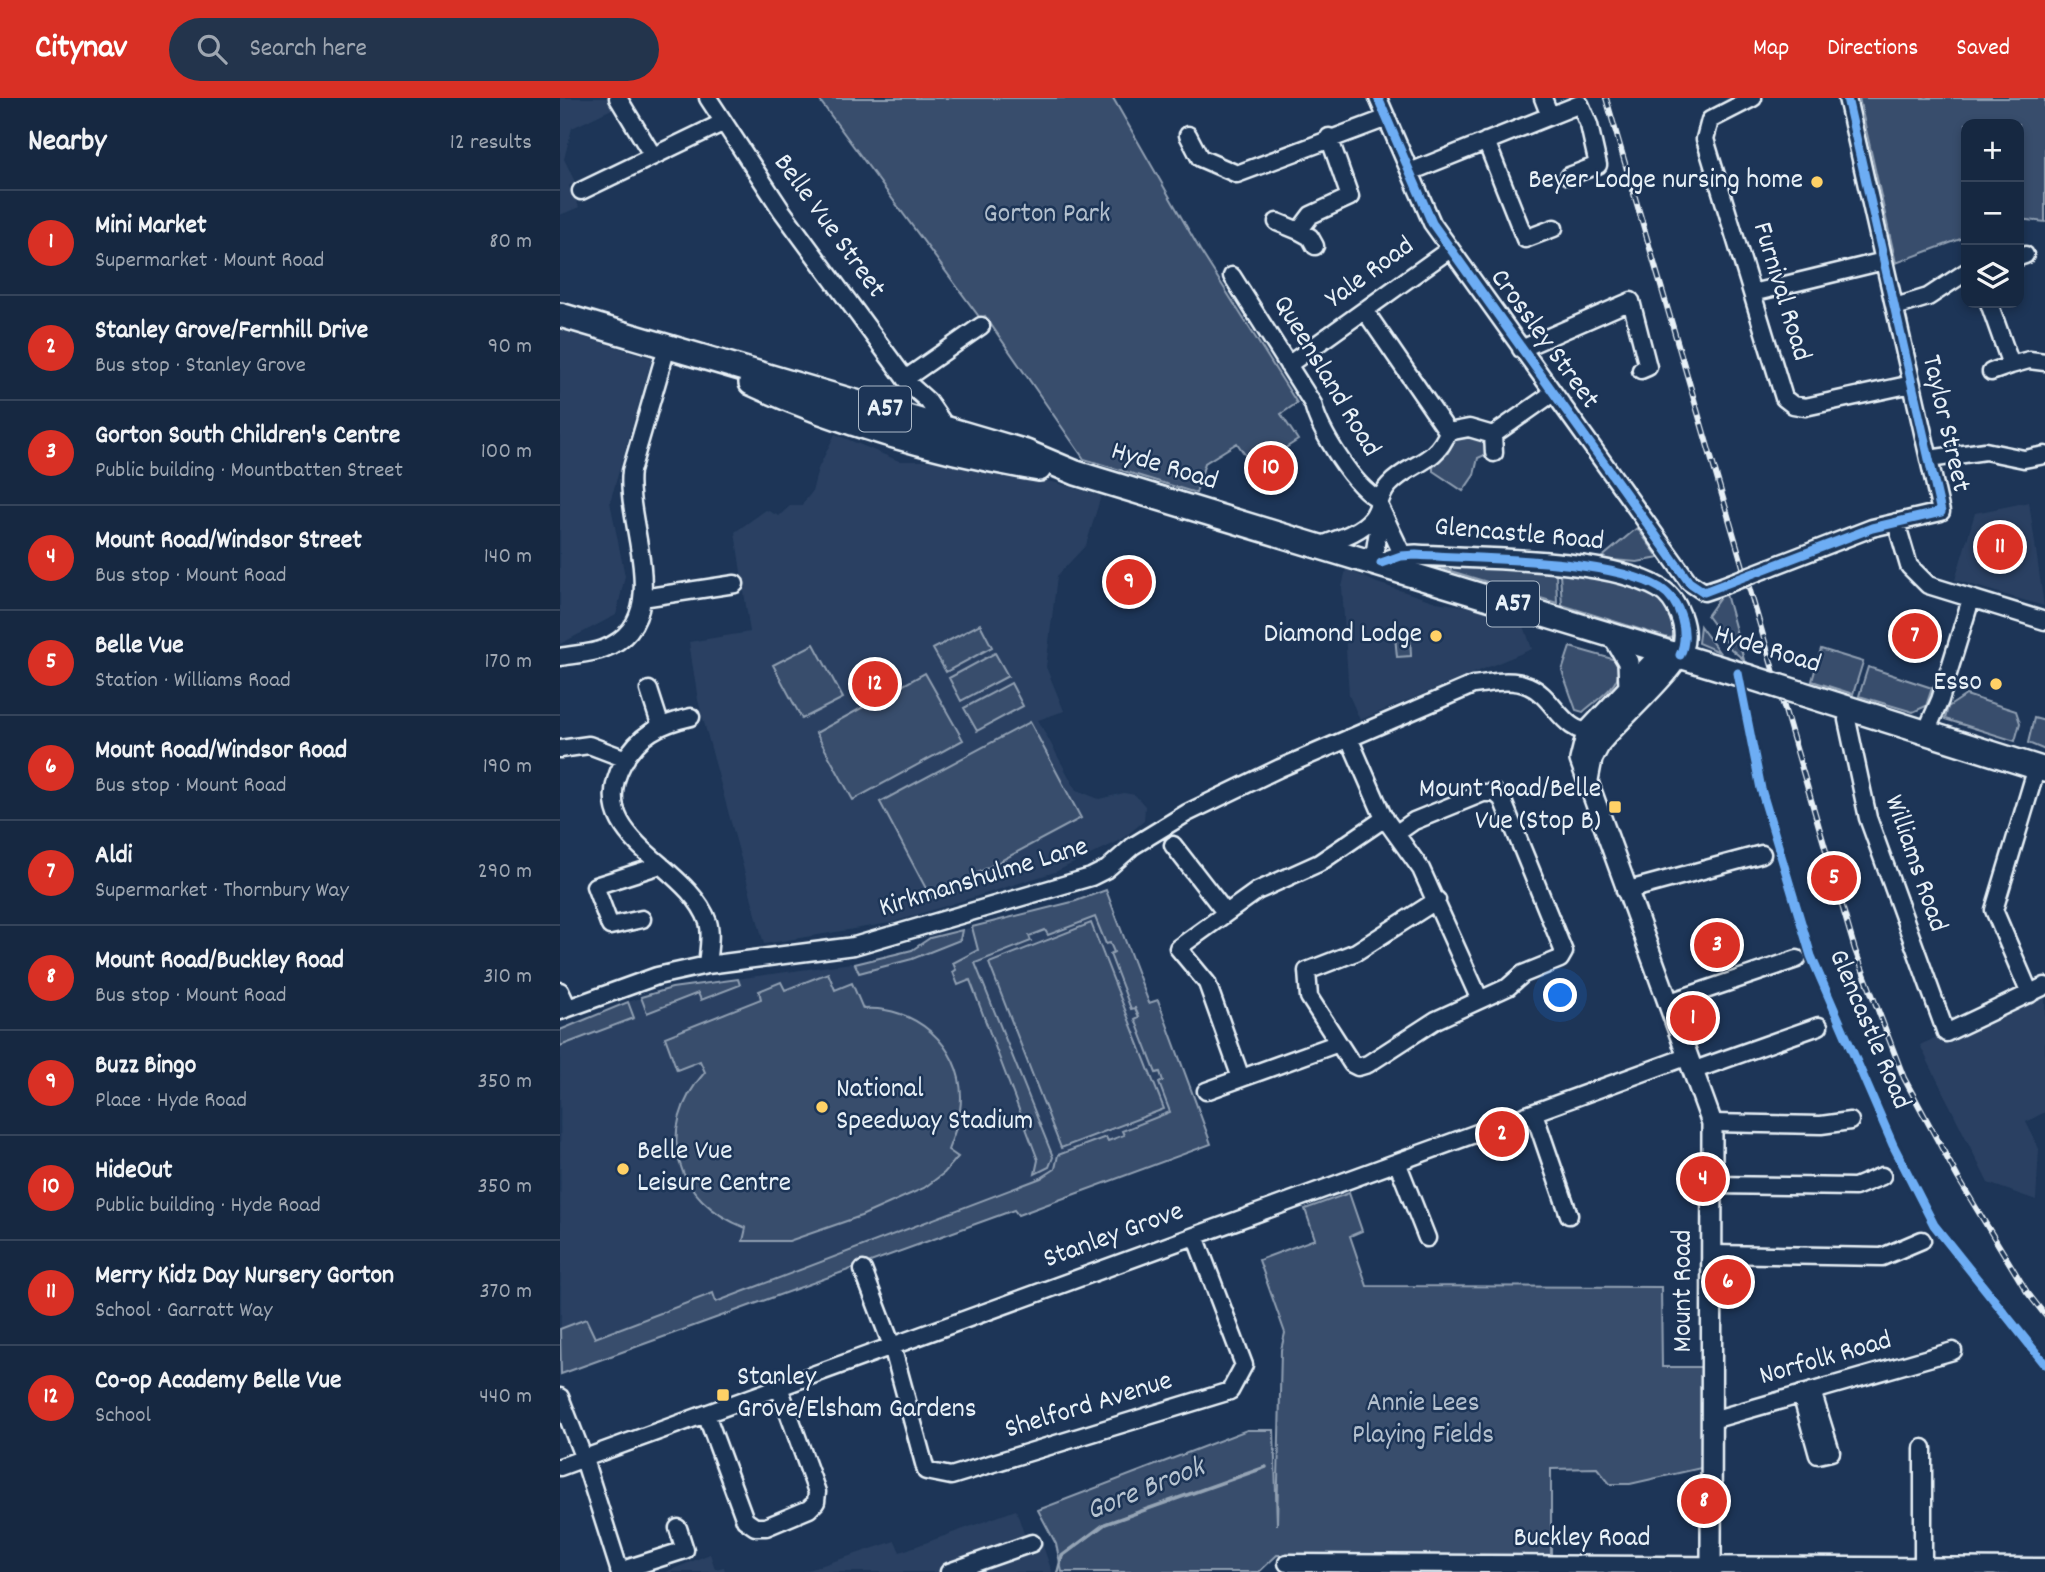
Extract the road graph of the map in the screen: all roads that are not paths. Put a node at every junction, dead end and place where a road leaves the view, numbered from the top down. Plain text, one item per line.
1 (618, 98) edge
2 (708, 98) edge
3 (1378, 98) edge
4 (1543, 98) edge
5 (1753, 98) edge
6 (1847, 98) edge
7 (1549, 116) junction
8 (1387, 118) junction
9 (722, 123) junction
10 (1188, 135) dead end
11 (1329, 138) junction
12 (1486, 141) junction
13 (653, 156) junction
14 (1410, 172) junction
15 (1569, 176) dead end
16 (581, 191) dead end
17 (1278, 222) dead end
18 (1554, 228) dead end
19 (1299, 231) junction
20 (1315, 246) dead end
21 (1450, 249) junction
22 (1884, 261) junction
23 (1961, 275) edge
24 (1232, 276) dead end
25 (1752, 293) junction
26 (1895, 307) junction
27 (1991, 308) edge
28 (1365, 311) junction
29 (560, 315) edge
30 (981, 326) dead end
31 (667, 347) junction
32 (1521, 349) junction
33 (692, 355) junction
34 (2045, 362) edge
35 (1288, 365) junction
36 (2011, 365) junction
37 (1641, 370) dead end
38 (1991, 372) dead end
39 (907, 382) junction
40 (1912, 384) junction
41 (1553, 393) junction
42 (902, 427) junction
43 (948, 430) junction
44 (1448, 432) junction
45 (1493, 435) junction
46 (1494, 453) dead end
47 (2045, 456) edge
48 (1929, 458) junction
49 (1076, 473) junction
50 (1380, 504) junction
51 (1896, 522) junction
52 (1319, 546) junction
53 (1390, 563) junction
54 (735, 584) dead end
55 (1700, 591) joint
56 (642, 598) junction
57 (1971, 599) junction
58 (2045, 621) edge
59 (1613, 636) junction
60 (1672, 653) junction
61 (560, 657) edge
62 (1629, 687) junction
63 (649, 690) dead end
64 (1850, 708) junction
65 (691, 717) dead end
66 (1617, 722) junction
67 (660, 724) junction
68 (1587, 732) junction
69 (1926, 732) junction
70 (1349, 738) junction
71 (560, 749) edge
72 (625, 759) junction
73 (2042, 768) edge
74 (1588, 780) junction
75 (1385, 818) junction
76 (1397, 833) junction
77 (1173, 845) dead end
78 (1762, 854) dead end
79 (661, 865) junction
80 (1625, 891) junction
81 (1437, 900) junction
82 (1225, 912) junction
83 (642, 919) dead end
84 (1797, 959) dead end
85 (707, 965) junction
86 (2038, 990) edge
87 (560, 991) edge
88 (1479, 998) junction
89 (1667, 1003) junction
90 (564, 1010) edge
91 (1819, 1026) dead end
92 (1336, 1044) junction
93 (1689, 1064) junction
94 (1241, 1078) junction
95 (1206, 1091) dead end
96 (1534, 1113) junction
97 (1850, 1121) dead end
98 (1713, 1123) junction
99 (1397, 1163) junction
100 (1882, 1176) dead end
101 (1713, 1185) junction
102 (1569, 1215) dead end
103 (1195, 1236) junction
104 (1427, 1238) dead end
105 (1922, 1240) dead end
106 (1713, 1254) junction
107 (863, 1270) dead end
108 (892, 1346) junction
109 (1953, 1351) dead end
110 (779, 1387) junction
111 (560, 1397) edge
112 (706, 1414) junction
113 (1712, 1420) junction
114 (1923, 1448) dead end
115 (584, 1459) junction
116 (560, 1467) edge
117 (677, 1528) dead end
118 (1032, 1543) dead end
119 (2045, 1567) edge
120 (1283, 1569) edge
121 (1711, 1569) edge
122 (1923, 1569) edge
123 (619, 1571) edge
124 (948, 1572) edge

1 - 13 street
2 - 9 street, Belle Vue Street
3 - 8 street, Crossley Street
4 - 7 street
5 - 25 street, Furnival Road
6 - 22 street, Taylor Street
7 - 12 street
7 - 15 street
8 - 11 street
8 - 14 street, Crossley Street
9 - 13 street
9 - 39 street, Belle Vue Street
10 - 11 street
11 - 19 street
12 - 14 street
12 - 18 street
13 - 16 street
14 - 21 street, Crossley Street
17 - 19 street
19 - 20 street
21 - 28 street, Yale Road
21 - 32 street, Crossley Street
22 - 25 street
22 - 26 street, Taylor Street
23 - 26 street
24 - 35 street, Queensland Road
25 - 40 street, Furnival Road
26 - 40 street, Taylor Street
27 - 36 street
28 - 35 street, Yale Road
28 - 44 street
29 - 31 highway, Hyde Road / A57
30 - 39 street
31 - 33 highway, Hyde Road / A57
31 - 56 street
32 - 37 street
32 - 41 street, Crossley Street
33 - 42 highway, Hyde Road / A57
33 - 42 highway, Hyde Road / A57
34 - 36 street
35 - 50 street, Queensland Road
36 - 38 street
39 - 42 street
39 - 43 street, Belle Vue Street
40 - 48 street, Taylor Street
41 - 45 street
41 - 55 street, Crossley Street
42 - 43 highway, Hyde Road / A57
42 - 49 highway, Hyde Road / A57
43 - 49 highway, Hyde Road / A57
44 - 45 street
44 - 50 street
45 - 46 street
47 - 48 street
48 - 51 street, Taylor Street
49 - 52 highway, Hyde Road / A57
50 - 52 street
50 - 53 street
50 - 53 street
51 - 55 street, Taylor Street, bridge
51 - 57 street
52 - 53 highway, Hyde Road / A57
53 - 59 highway, Hyde Road / A57
53 - 60 main road, Glencastle Road
54 - 56 street
56 - 61 street
57 - 58 street
57 - 69 street
59 - 60 highway, Hyde Road / A57
59 - 62 main road
60 - 62 main road
60 - 64 highway, Hyde Road / A57, bridge
60 - 66 main road
62 - 68 main road
63 - 67 street
64 - 69 highway, Hyde Road / A57
64 - 86 street, Williams Road
65 - 67 street
66 - 68 street
66 - 74 main road
67 - 72 street
68 - 70 street, Kirkmanshulme Lane
68 - 74 main road, Mount Road
69 - 73 highway, Hyde Road / A57
70 - 75 street
70 - 85 street, Kirkmanshulme Lane
71 - 72 street
72 - 79 street
73 - 86 street
74 - 80 main road, Mount Road
75 - 76 street
75 - 82 street
76 - 81 street
76 - 88 street
77 - 82 street
78 - 80 street
79 - 83 street
79 - 85 street
80 - 89 main road, Mount Road
81 - 88 street
81 - 92 street
82 - 94 street
84 - 89 street
85 - 90 street, Kirkmanshulme Lane
87 - 90 street
88 - 92 street
89 - 93 main road, Mount Road
91 - 93 street, Stanley Grove
92 - 94 street
93 - 96 street, Stanley Grove
93 - 98 main road, Mount Road
94 - 95 street
96 - 99 street, Stanley Grove
96 - 102 street
97 - 98 street
98 - 101 main road, Mount Road
99 - 103 street, Stanley Grove
99 - 104 street
100 - 101 street
101 - 106 main road, Mount Road
103 - 108 street, Stanley Grove
103 - 108 street, Shelford Avenue
105 - 106 street
106 - 113 main road, Mount Road
107 - 108 street
108 - 110 street, Stanley Grove
109 - 113 street, Norfolk Road
110 - 112 street, Stanley Grove
110 - 112 street
111 - 115 street
112 - 115 street, Stanley Grove
113 - 121 main road, Mount Road
114 - 122 street
115 - 116 street, Stanley Grove
115 - 123 street
117 - 123 street
118 - 124 street
119 - 122 street, Buckley Road
120 - 121 street, Buckley Road
121 - 122 street, Buckley Road

